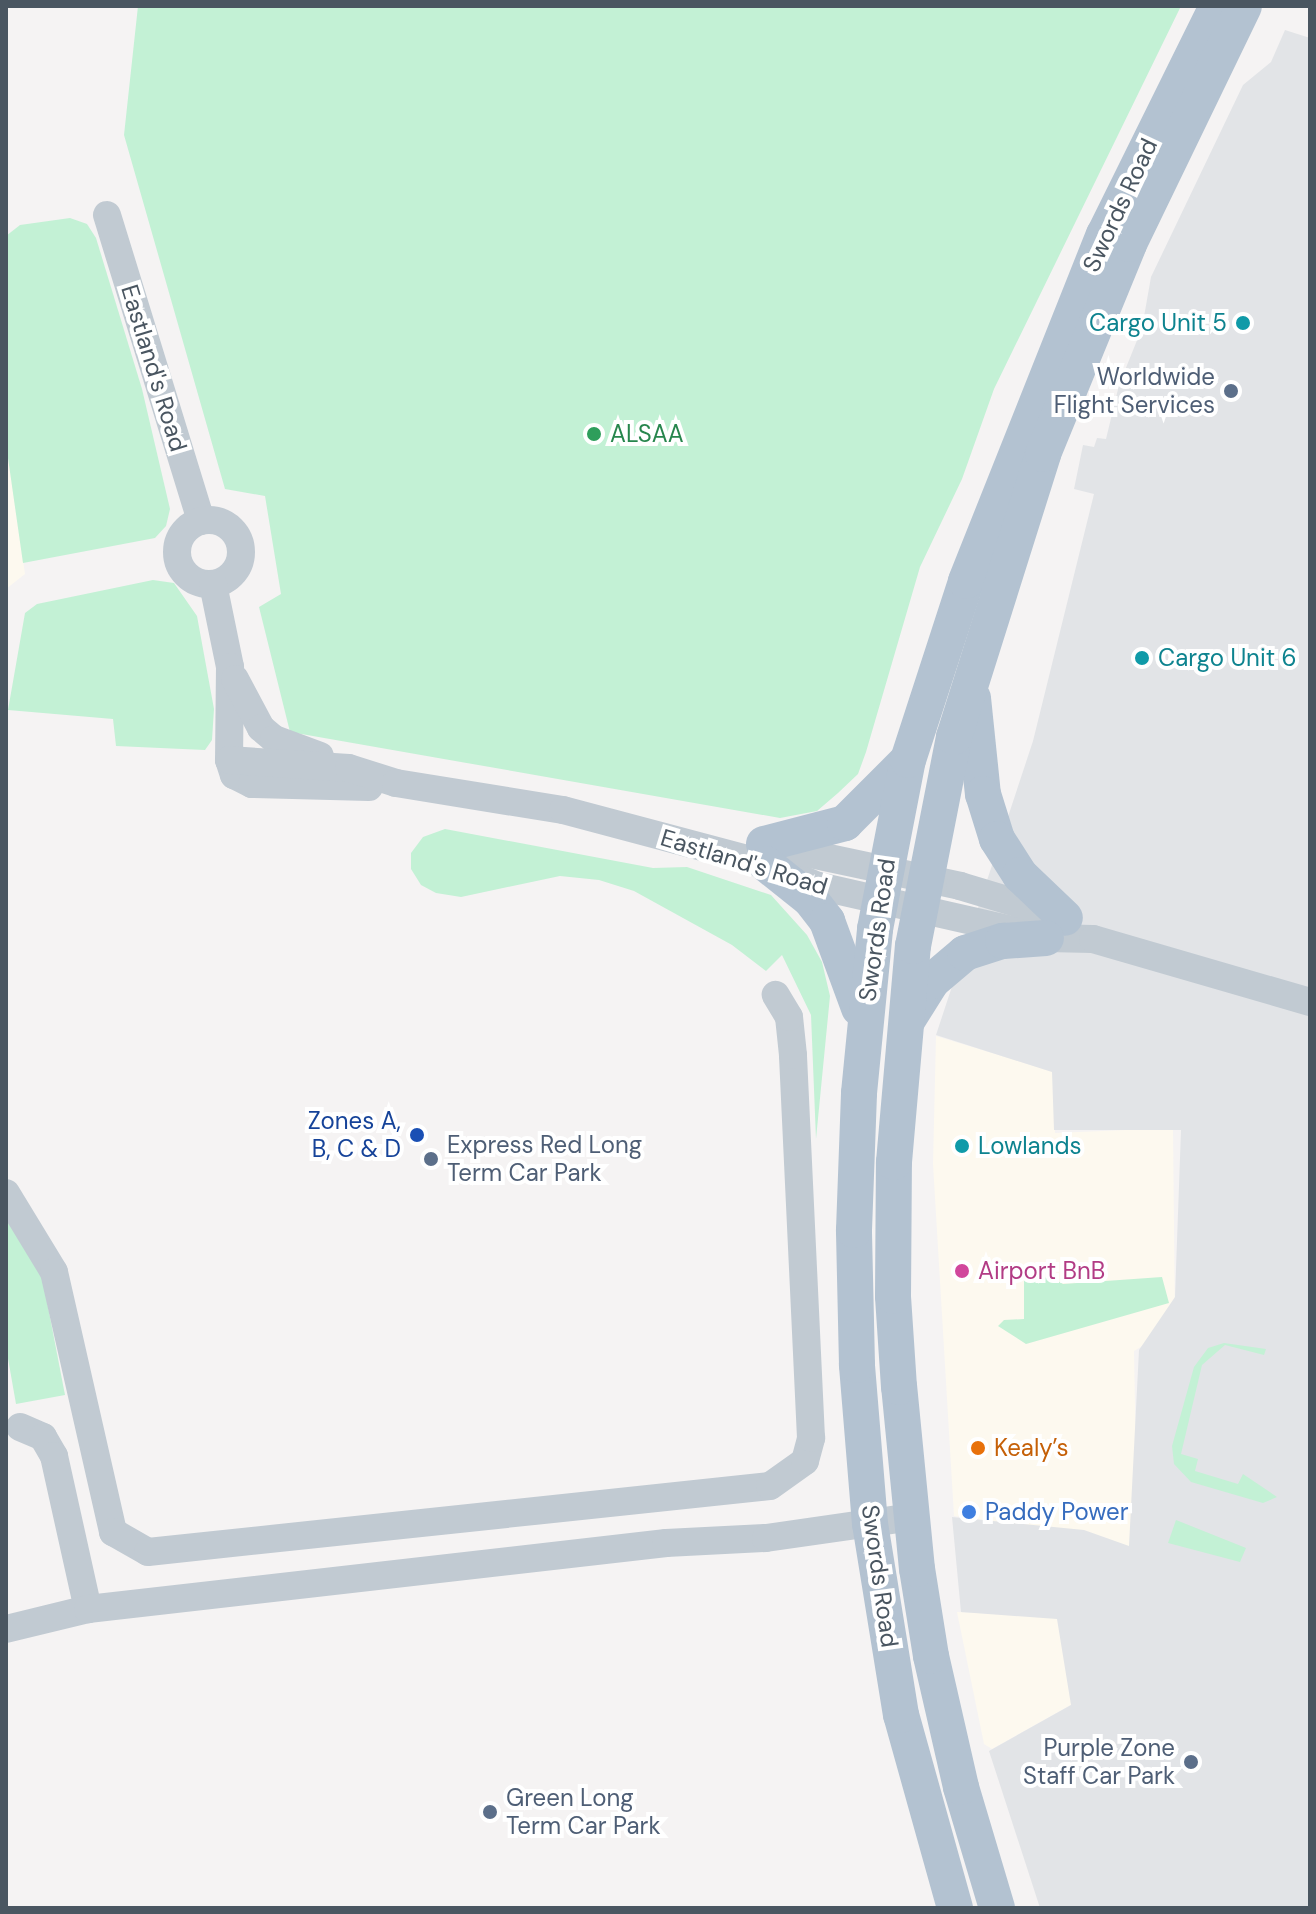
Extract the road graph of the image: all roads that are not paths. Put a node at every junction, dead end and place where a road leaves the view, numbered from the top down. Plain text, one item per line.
1 (1217, 6) edge
2 (1244, 6) edge
3 (107, 215) dead end
4 (201, 521) junction
5 (213, 584) junction
6 (230, 667) junction
7 (970, 677) junction
8 (229, 760) junction
9 (908, 760) junction
10 (349, 768) junction
11 (396, 783) junction
12 (765, 854) junction
13 (882, 885) junction
14 (922, 893) junction
15 (1056, 928) junction
16 (776, 995) dead end
17 (1310, 1002) edge
18 (864, 1025) junction
19 (903, 1029) junction
20 (6, 1193) edge
21 (20, 1427) dead end
22 (911, 1517) junction
23 (870, 1524) junction
24 (88, 1609) junction
25 (6, 1629) edge
26 (955, 1908) edge
27 (997, 1908) edge

1 - 9 main road, Swords Road
2 - 7 main road, Swords Road
3 - 4 street, Eastland's Road
4 - 5 street
4 - 5 street
5 - 6 street, Eastland's Road
6 - 8 street, Eastland's Road
6 - 10 street, Eastland's Road
7 - 14 main road, Swords Road
7 - 15 main road
8 - 10 street, Eastland's Road
8 - 11 street, Eastland's Road
9 - 12 main road
9 - 13 main road, Swords Road
10 - 11 street, Eastland's Road
11 - 12 street, Eastland's Road
12 - 13 street, Eastland's Road
12 - 18 main road
13 - 14 street, Eastland's Road
13 - 18 main road, Swords Road
14 - 15 street, Eastland's Road
14 - 19 main road, Swords Road
15 - 17 street, Eastland's Road
15 - 19 main road
16 - 20 street
18 - 23 main road, Swords Road
19 - 22 main road, Swords Road
21 - 24 street
22 - 23 street
22 - 27 main road, Swords Road
23 - 24 street
23 - 26 main road, Swords Road
24 - 25 street

